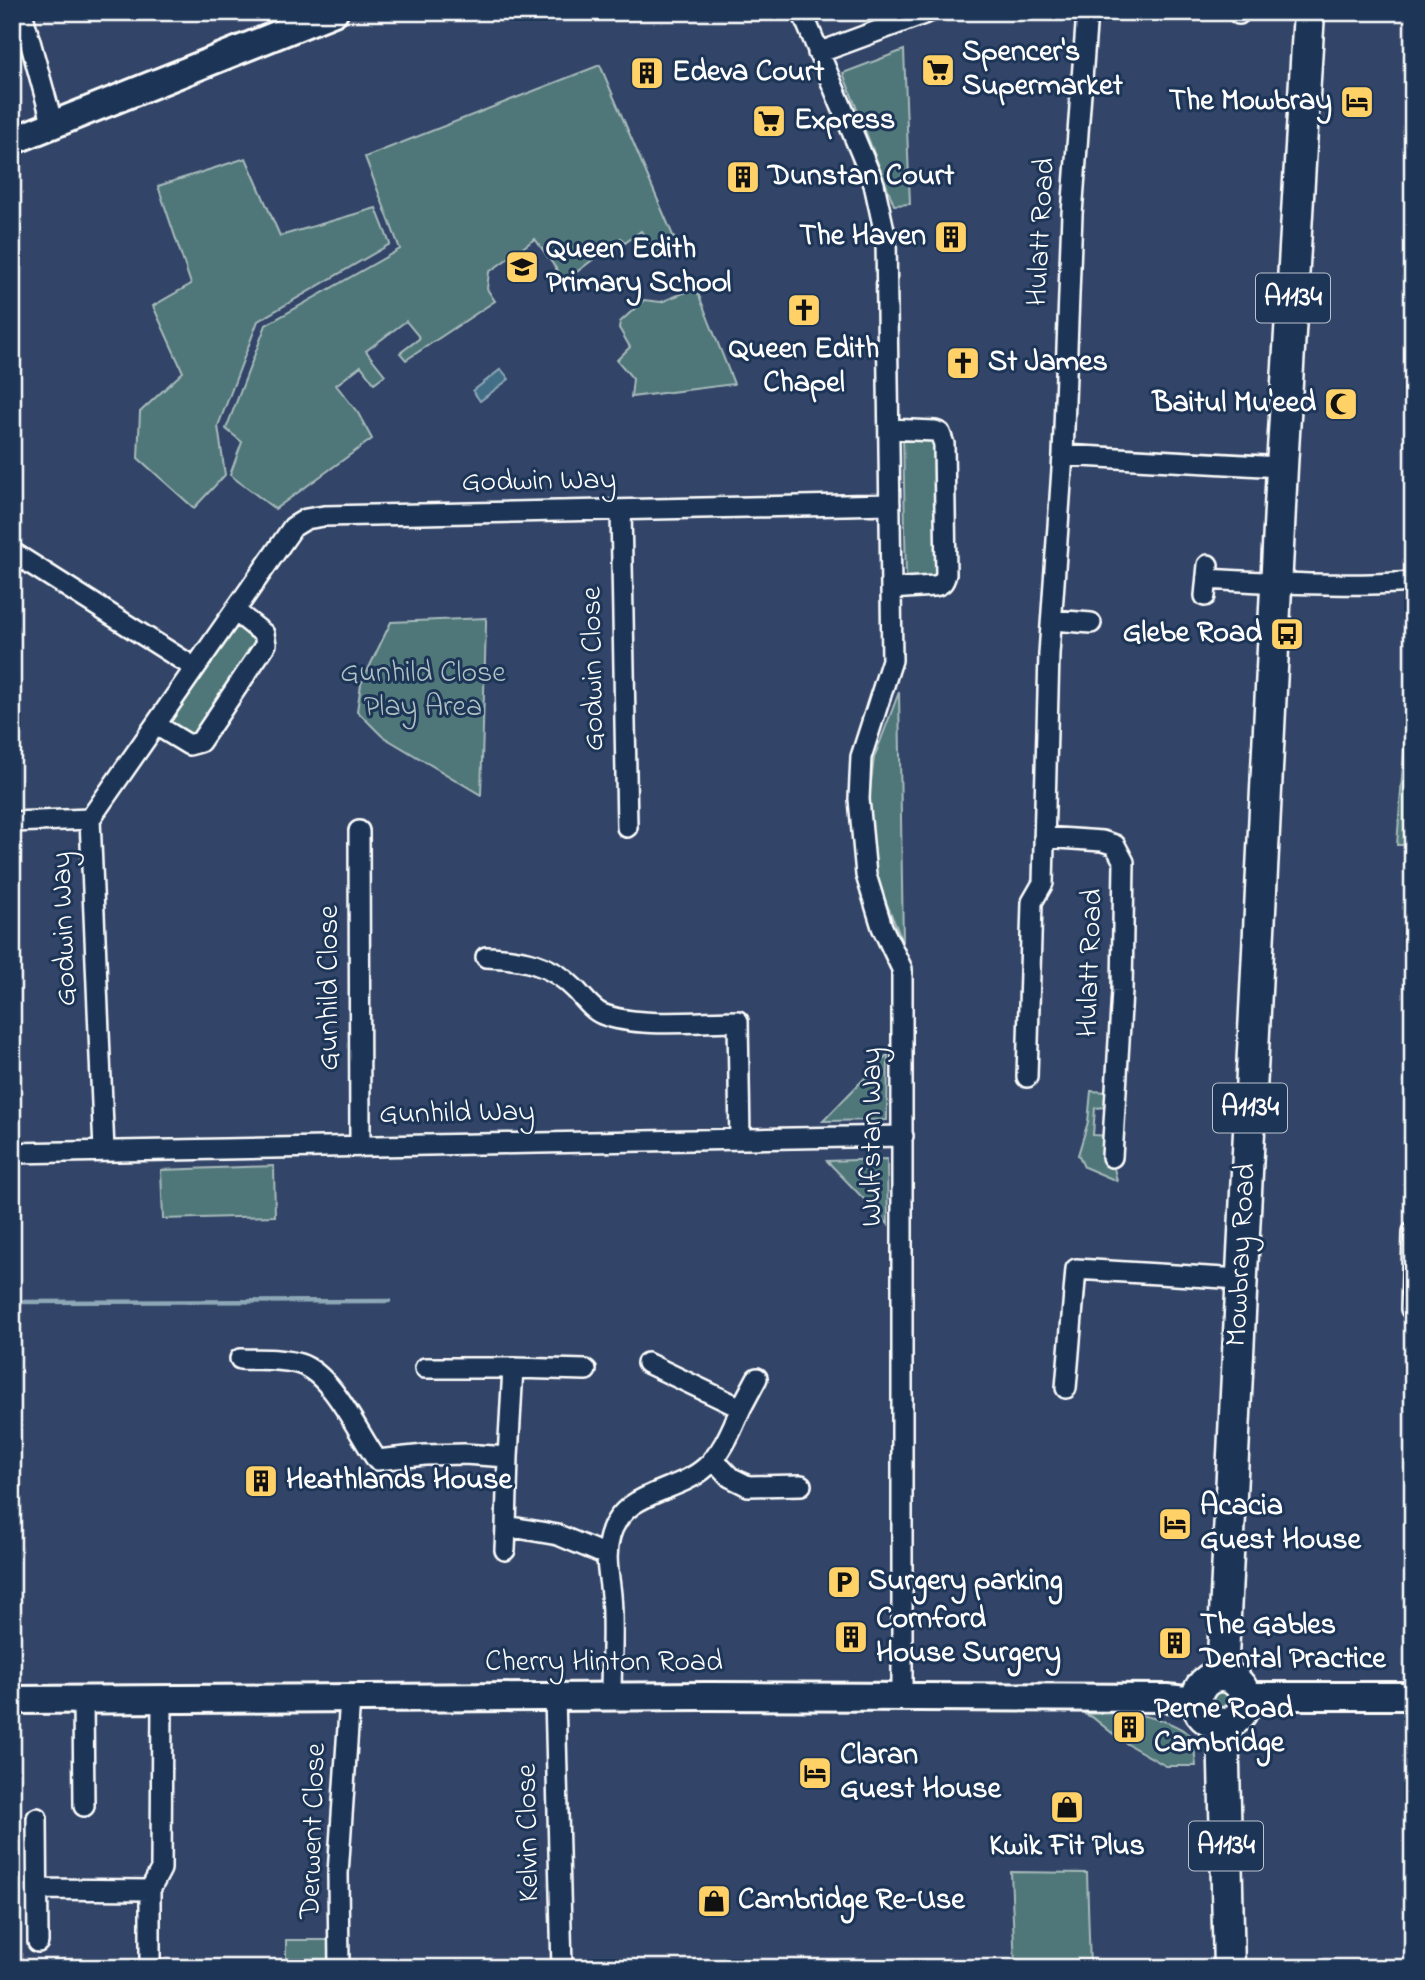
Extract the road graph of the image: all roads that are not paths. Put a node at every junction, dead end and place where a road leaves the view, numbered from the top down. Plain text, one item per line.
1 (22, 12) edge
2 (334, 12) edge
3 (803, 12) edge
4 (929, 12) edge
5 (1087, 12) edge
6 (1310, 12) edge
7 (818, 53) junction
8 (53, 125) junction
9 (12, 141) edge
10 (889, 429) junction
11 (1063, 455) junction
12 (1282, 467) junction
13 (890, 504) junction
14 (621, 510) junction
15 (12, 552) edge
16 (1207, 580) dead end
17 (1413, 582) edge
18 (1277, 583) junction
19 (891, 589) junction
20 (235, 611) junction
21 (1053, 620) junction
22 (1091, 623) dead end
23 (195, 668) junction
24 (156, 725) junction
25 (90, 820) junction
26 (12, 822) edge
27 (626, 827) dead end
28 (359, 831) dead end
29 (1044, 837) junction
30 (486, 957) dead end
31 (1027, 1077) dead end
32 (903, 1136) junction
33 (740, 1139) junction
34 (360, 1145) junction
35 (104, 1151) junction
36 (12, 1153) edge
37 (1112, 1157) dead end
38 (1413, 1232) edge
39 (1241, 1279) junction
40 (1411, 1309) dead end
41 (240, 1359) dead end
42 (647, 1363) dead end
43 (425, 1368) dead end
44 (513, 1368) junction
45 (586, 1370) dead end
46 (757, 1378) dead end
47 (1066, 1388) dead end
48 (741, 1408) junction
49 (508, 1457) junction
50 (713, 1459) junction
51 (801, 1485) dead end
52 (506, 1526) junction
53 (505, 1550) dead end
54 (606, 1555) junction
55 (1222, 1676) junction
56 (555, 1696) junction
57 (611, 1696) junction
58 (1245, 1696) junction
59 (1413, 1696) edge
60 (902, 1697) junction
61 (350, 1698) junction
62 (12, 1700) edge
63 (83, 1700) junction
64 (162, 1700) junction
65 (1196, 1701) junction
66 (1223, 1725) junction
67 (84, 1806) dead end
68 (37, 1818) dead end
69 (38, 1889) junction
70 (150, 1890) junction
71 (38, 1942) dead end
72 (150, 1968) edge
73 (339, 1968) edge
74 (562, 1968) edge
75 (1229, 1968) edge

1 - 8 street
2 - 8 street
3 - 7 street, Wulfstan Way
4 - 7 street
5 - 11 street, Hulatt Road
6 - 12 main road, Mowbray Road / A1134
7 - 10 street, Wulfstan Way
8 - 9 street
10 - 13 street, Wulfstan Way
10 - 19 street
11 - 12 street
11 - 21 street, Hulatt Road
12 - 18 main road, Mowbray Road / A1134
13 - 14 street, Godwin Way
13 - 19 street, Wulfstan Way
14 - 20 street, Godwin Way
14 - 27 street, Godwin Close
15 - 23 street
16 - 18 street
17 - 18 street
18 - 39 main road, Mowbray Road / A1134
19 - 32 street, Wulfstan Way
20 - 23 street, Godwin Way
20 - 24 street
21 - 22 street
21 - 29 street, Hulatt Road
23 - 24 street, Godwin Way
24 - 25 street, Godwin Way
25 - 26 street
25 - 35 street, Godwin Way
28 - 34 street, Gunhild Close
29 - 31 street, Hulatt Road
29 - 37 street, Hulatt Road
30 - 33 street
32 - 33 street, Gunhild Way
32 - 60 street, Wulfstan Way
33 - 34 street, Gunhild Way
34 - 35 street, Gunhild Way
35 - 36 street, Gunhild Way
38 - 40 street
39 - 47 street
39 - 55 main road, Mowbray Road / A1134
41 - 49 street
42 - 48 street
43 - 44 street
44 - 45 street
44 - 49 street
46 - 48 street
48 - 50 street
49 - 52 street
50 - 51 street
50 - 54 street
52 - 53 street
52 - 54 street
54 - 57 street
55 - 58 main road
55 - 65 main road
56 - 57 street, Cherry Hinton Road
56 - 61 street, Cherry Hinton Road
56 - 74 street, Kelvin Close
57 - 60 street, Cherry Hinton Road
58 - 59 street
58 - 66 main road
60 - 65 street, Cherry Hinton Road
61 - 64 street, Cherry Hinton Road
61 - 73 street, Derwent Close
62 - 63 street, Cherry Hinton Road
63 - 64 street, Cherry Hinton Road
63 - 67 street
64 - 70 street
65 - 66 main road
66 - 75 main road, A1134
68 - 69 street
69 - 70 street
69 - 71 street
70 - 72 street

